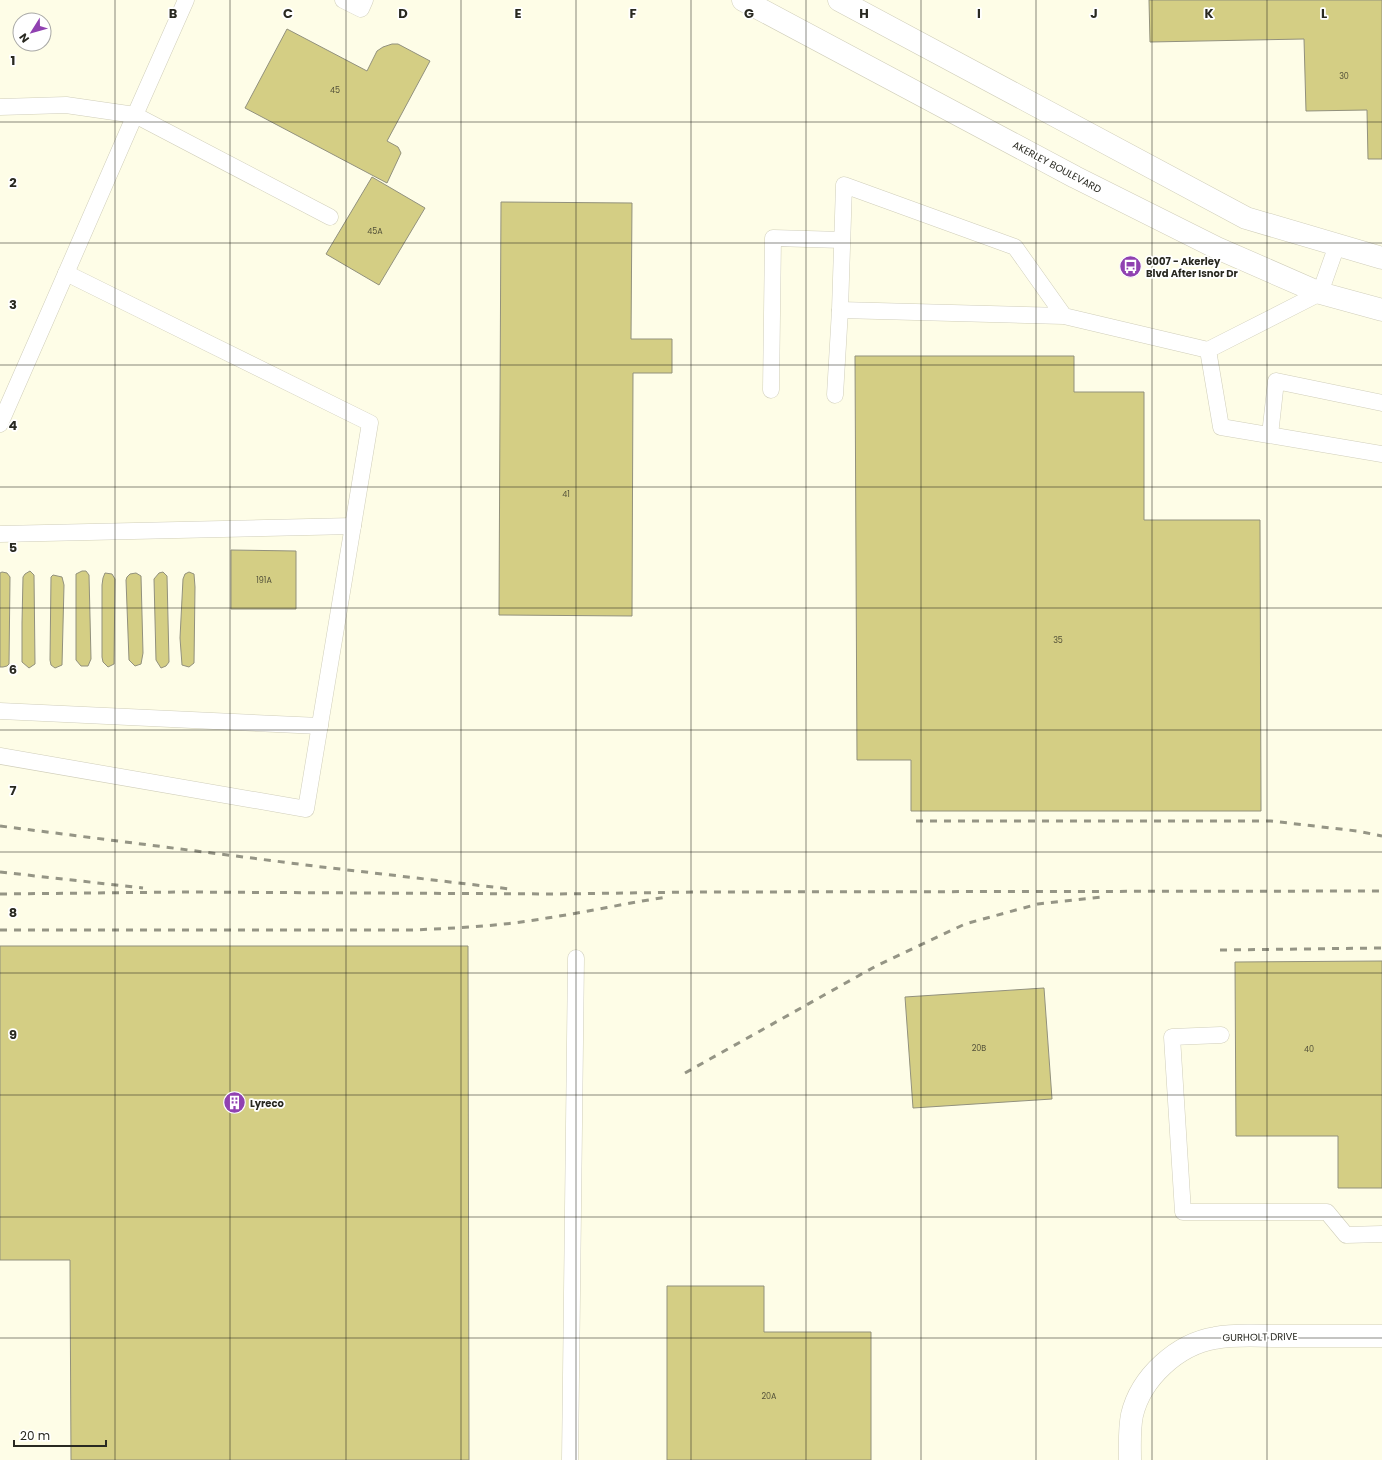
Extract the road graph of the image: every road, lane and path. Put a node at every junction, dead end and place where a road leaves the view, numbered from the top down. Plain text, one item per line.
1 (186, 0) edge
2 (343, 0) edge
3 (365, 0) edge
4 (743, 0) edge
5 (839, 0) edge
6 (0, 107) edge
7 (135, 115) junction
8 (330, 217) dead end
9 (842, 240) junction
10 (1337, 245) junction
11 (1382, 258) edge
12 (66, 273) junction
13 (1320, 293) junction
14 (840, 310) junction
15 (1382, 310) edge
16 (1064, 316) junction
17 (1208, 350) junction
18 (771, 390) dead end
19 (835, 395) dead end
20 (1382, 403) edge
21 (0, 424) edge
22 (1270, 435) junction
23 (1382, 454) edge
24 (353, 526) junction
25 (0, 534) edge
26 (0, 711) edge
27 (320, 726) junction
28 (0, 756) edge
29 (576, 958) dead end
30 (1221, 1035) dead end
31 (1382, 1234) edge
32 (1382, 1336) edge
33 (570, 1460) edge
34 (1130, 1460) edge

1 - 7 lane
2 - 3 lane
4 - 13 main road, AKERLEY BOULEVARD
5 - 10 main road
6 - 7 lane
7 - 8 lane
7 - 12 lane
9 - 14 lane
9 - 16 lane
9 - 18 lane
10 - 11 main road
10 - 13 lane
12 - 21 lane
12 - 24 lane
13 - 15 main road, AKERLEY BOULEVARD
13 - 17 lane
14 - 16 lane
14 - 19 lane
16 - 17 lane
17 - 22 lane
20 - 22 lane
22 - 23 lane
24 - 25 lane
24 - 27 lane
26 - 27 lane
27 - 28 lane
29 - 33 lane
30 - 31 lane
32 - 34 main road, GURHOLT DRIVE

